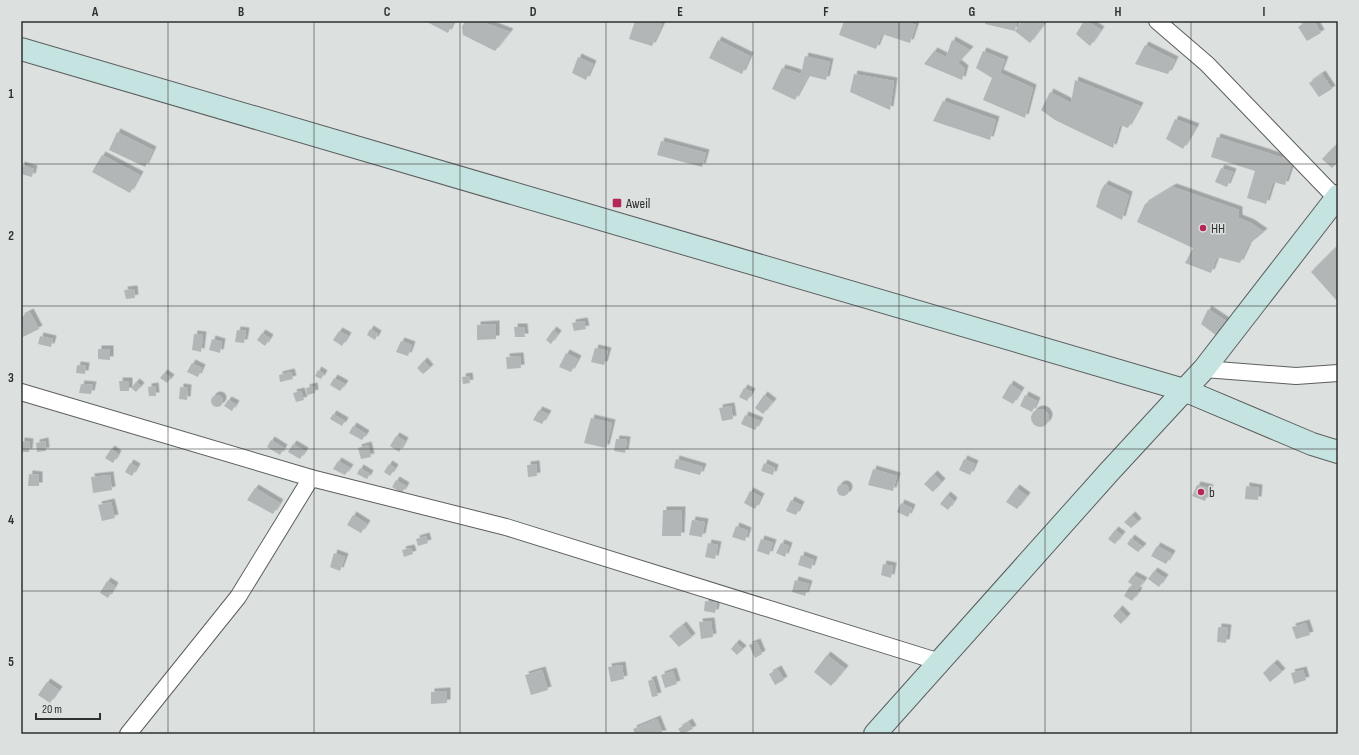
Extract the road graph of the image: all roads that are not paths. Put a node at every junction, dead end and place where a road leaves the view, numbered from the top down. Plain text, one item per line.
1 (1156, 21) edge
2 (21, 49) edge
3 (1337, 197) edge
4 (1204, 369) junction
5 (1338, 373) edge
6 (1184, 390) junction
7 (21, 392) edge
8 (1338, 452) edge
9 (311, 478) junction
10 (940, 662) junction
11 (128, 734) edge
12 (875, 734) edge

1 - 3 street
2 - 6 street
3 - 4 street
4 - 5 street
4 - 6 street
6 - 8 street
6 - 10 street
7 - 9 street
9 - 10 street
9 - 11 street
10 - 12 street

